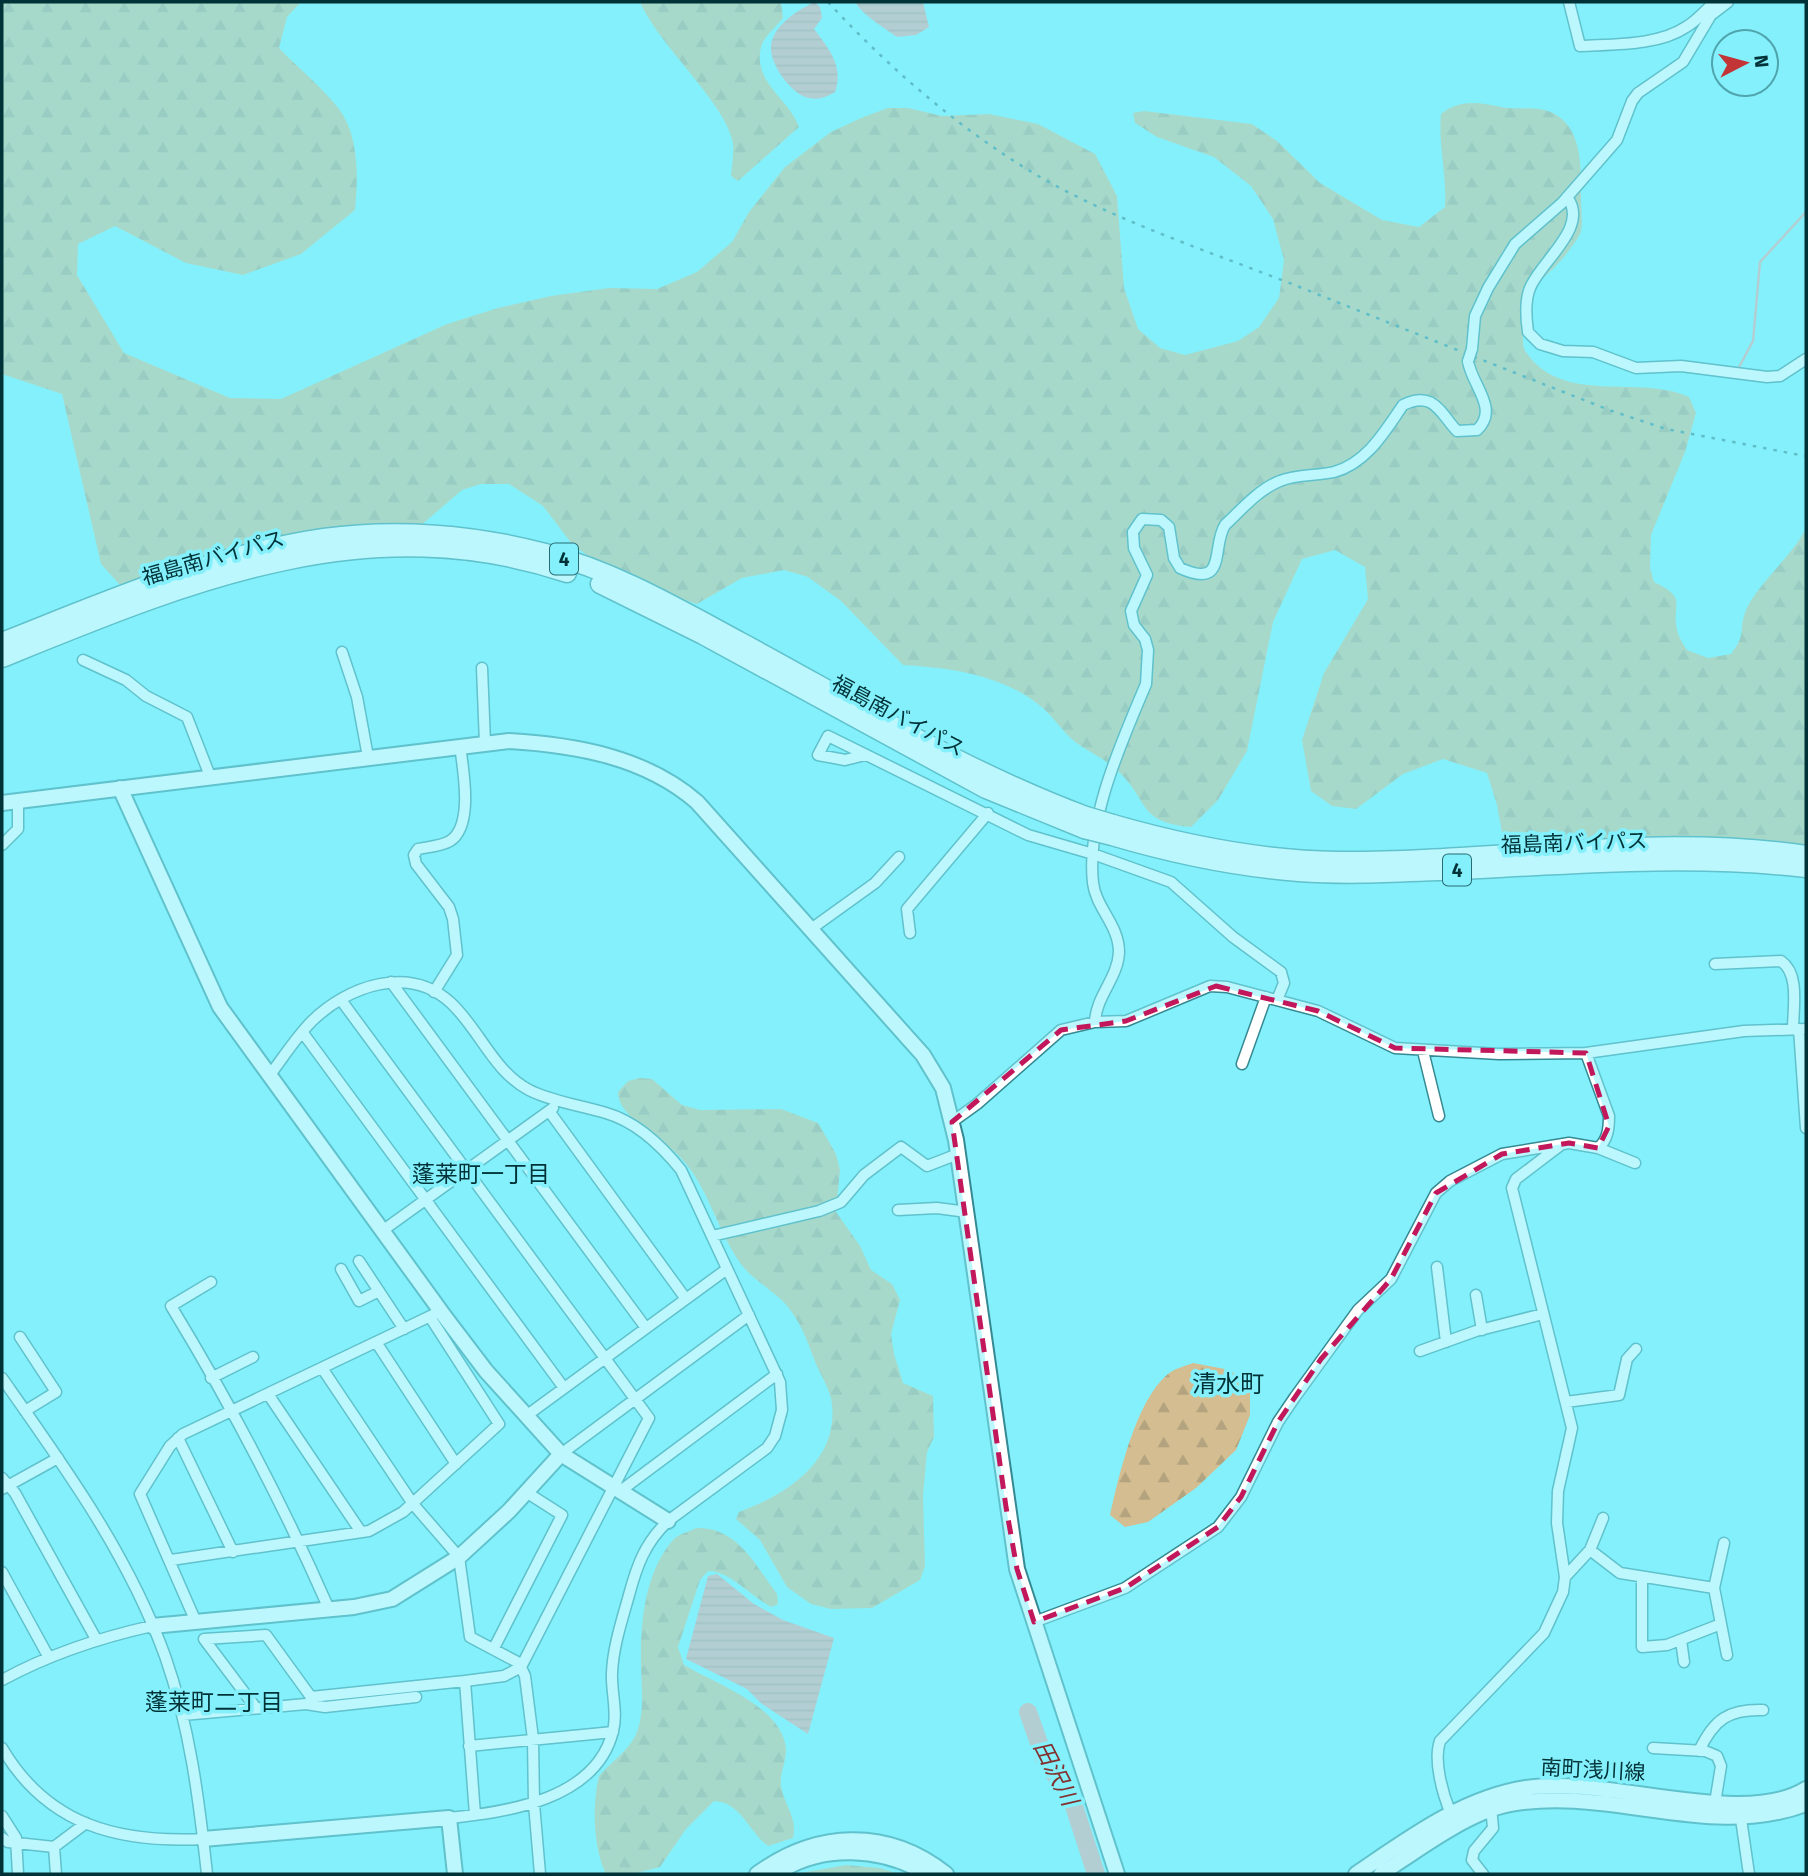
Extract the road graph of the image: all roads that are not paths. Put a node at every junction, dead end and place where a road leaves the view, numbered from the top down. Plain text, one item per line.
1 (1569, 2) edge
2 (1715, 2) edge
3 (1728, 2) edge
4 (1567, 197) junction
5 (1806, 359) edge
6 (2, 642) edge
7 (342, 652) dead end
8 (2, 658) edge
9 (83, 660) dead end
10 (482, 668) dead end
11 (485, 743) junction
12 (460, 746) junction
13 (865, 755) dead end
14 (368, 757) junction
15 (210, 776) junction
16 (120, 788) junction
17 (18, 801) junction
18 (2, 803) edge
19 (988, 813) junction
20 (1085, 822) junction
21 (1112, 830) junction
22 (2, 845) edge
23 (1093, 854) junction
24 (1806, 855) edge
25 (900, 857) dead end
26 (1806, 868) edge
27 (811, 929) junction
28 (910, 933) dead end
29 (1715, 964) dead end
30 (391, 982) junction
31 (434, 992) junction
32 (1272, 998) junction
33 (341, 1000) junction
34 (1094, 1022) junction
35 (1799, 1029) edge
36 (303, 1033) junction
37 (1423, 1051) junction
38 (1586, 1053) junction
39 (1242, 1064) dead end
40 (269, 1076) junction
41 (562, 1102) junction
42 (549, 1111) junction
43 (1438, 1116) dead end
44 (952, 1122) junction
45 (1806, 1128) edge
46 (508, 1141) junction
47 (1562, 1144) junction
48 (1598, 1148) junction
49 (958, 1154) junction
50 (1635, 1163) dead end
51 (466, 1171) junction
52 (425, 1200) junction
53 (898, 1210) dead end
54 (967, 1212) junction
55 (382, 1231) junction
56 (712, 1236) junction
57 (359, 1261) dead end
58 (1437, 1267) dead end
59 (341, 1269) dead end
60 (727, 1269) junction
61 (211, 1282) dead end
62 (379, 1291) junction
63 (1476, 1295) dead end
64 (686, 1299) junction
65 (436, 1314) junction
66 (1543, 1314) junction
67 (749, 1315) junction
68 (646, 1328) junction
69 (404, 1329) junction
70 (1482, 1329) junction
71 (20, 1337) dead end
72 (376, 1342) junction
73 (1446, 1342) junction
74 (1636, 1349) dead end
75 (1420, 1351) dead end
76 (253, 1357) dead end
77 (604, 1359) junction
78 (322, 1368) junction
79 (777, 1374) junction
80 (2, 1378) edge
81 (211, 1378) junction
82 (564, 1388) junction
83 (268, 1394) junction
84 (636, 1399) junction
85 (1566, 1402) junction
86 (25, 1411) junction
87 (233, 1411) junction
88 (526, 1416) junction
89 (178, 1438) junction
90 (561, 1454) junction
91 (58, 1458) junction
92 (456, 1464) junction
93 (4, 1484) edge
94 (616, 1490) junction
95 (526, 1492) junction
96 (413, 1504) junction
97 (1603, 1518) dead end
98 (668, 1521) junction
99 (361, 1532) junction
100 (299, 1542) junction
101 (1724, 1543) dead end
102 (1590, 1550) junction
103 (233, 1552) junction
104 (459, 1557) junction
105 (171, 1560) junction
106 (2, 1572) edge
107 (1565, 1577) junction
108 (1642, 1578) junction
109 (1714, 1588) junction
110 (329, 1609) junction
111 (196, 1622) junction
112 (1034, 1622) junction
113 (1721, 1623) junction
114 (152, 1626) junction
115 (96, 1639) junction
116 (1681, 1640) junction
117 (494, 1648) junction
118 (1727, 1655) dead end
119 (48, 1656) junction
120 (1684, 1662) dead end
121 (521, 1667) junction
122 (2, 1680) edge
123 (465, 1681) junction
124 (416, 1697) dead end
125 (311, 1701) junction
126 (256, 1708) junction
127 (1763, 1710) dead end
128 (183, 1715) junction
129 (613, 1732) junction
130 (533, 1739) junction
131 (469, 1745) junction
132 (2, 1748) edge
133 (1653, 1748) dead end
134 (1699, 1751) junction
135 (1806, 1789) edge
136 (1490, 1803) junction
137 (1715, 1803) junction
138 (534, 1804) junction
139 (1806, 1804) edge
140 (1451, 1814) junction
141 (475, 1815) junction
142 (2, 1816) edge
143 (450, 1818) junction
144 (1741, 1819) junction
145 (86, 1823) junction
146 (2, 1838) edge
147 (203, 1839) junction
148 (17, 1844) junction
149 (54, 1847) junction
150 (18, 1874) edge
151 (56, 1874) edge
152 (207, 1874) edge
153 (455, 1874) edge
154 (540, 1874) edge
155 (757, 1874) edge
156 (776, 1874) edge
157 (927, 1874) edge
158 (946, 1874) edge
159 (1117, 1874) edge
160 (1356, 1874) edge
161 (1381, 1874) edge
162 (1482, 1874) edge
163 (1749, 1874) edge

1 - 2 street
3 - 4 street
4 - 5 street
4 - 23 street, bridge
6 - 20 highway, 福島南バイパス / 4
7 - 14 street
8 - 20 highway, 福島南バイパス / 4
9 - 15 street
10 - 11 street
11 - 12 street
11 - 27 street
12 - 14 street
12 - 31 street
13 - 19 street
14 - 15 street
15 - 16 street
16 - 17 street
16 - 40 street
17 - 18 street
17 - 22 street
19 - 23 street
19 - 28 street
20 - 21 highway, 福島南バイパス / 4, bridge
21 - 24 highway, 福島南バイパス / 4
21 - 26 highway, 福島南バイパス / 4
23 - 32 street
23 - 34 street
25 - 27 street
27 - 44 street
29 - 35 street
30 - 31 street
30 - 33 street
30 - 46 street
31 - 41 street
32 - 34 street
32 - 37 street
32 - 39 street
33 - 36 street
33 - 51 street
34 - 44 street
35 - 38 street
35 - 45 street
36 - 40 street
36 - 52 street
37 - 38 street
37 - 43 street
38 - 48 street
40 - 55 street
41 - 42 street
41 - 56 street
42 - 46 street
42 - 64 street
44 - 49 street
46 - 51 street
46 - 68 street
47 - 48 street
47 - 66 street
47 - 112 street
48 - 50 street
49 - 54 street
49 - 56 street
51 - 52 street
51 - 77 street
52 - 55 street
52 - 82 street
53 - 54 street
54 - 112 street
55 - 65 street
56 - 60 street
57 - 62 street
58 - 73 street
59 - 62 street
60 - 64 street
60 - 67 street
61 - 81 street
62 - 69 street
63 - 70 street
64 - 68 street
65 - 69 street
65 - 88 street
65 - 92 street
66 - 70 street
66 - 85 street
67 - 79 street
67 - 84 street
68 - 77 street
69 - 72 street
70 - 73 street
71 - 86 street
72 - 78 street
72 - 92 street
73 - 75 street
74 - 85 street
76 - 81 street
77 - 82 street
77 - 84 street
78 - 83 street
78 - 96 street
79 - 94 street
79 - 98 street
80 - 86 street
81 - 87 street
82 - 88 street
83 - 87 street
83 - 99 street
84 - 90 street
84 - 94 street
85 - 107 street
86 - 91 street
87 - 89 street
87 - 100 street
88 - 90 street
89 - 103 street
89 - 105 street
90 - 94 street
90 - 95 street
91 - 93 street
91 - 114 street
92 - 96 street
93 - 115 street
94 - 98 street
94 - 121 street
95 - 104 street
95 - 117 street
96 - 99 street
96 - 104 street
97 - 102 street
98 - 129 street
99 - 100 street
100 - 103 street
100 - 110 street
101 - 109 street
102 - 107 street
102 - 108 street
103 - 105 street
104 - 110 street
104 - 117 street
105 - 111 street
106 - 119 street
107 - 140 street
108 - 109 street
108 - 116 street
109 - 113 street
110 - 111 street
111 - 114 street
112 - 159 street
113 - 116 street
113 - 118 street
114 - 115 street
114 - 128 street
115 - 119 street
116 - 120 street
117 - 121 street
119 - 122 street
121 - 123 street
121 - 130 street
123 - 125 street
123 - 131 street
124 - 125 street
125 - 126 street
125 - 126 street
126 - 128 street
127 - 134 street
128 - 147 street
129 - 130 street
129 - 138 street
130 - 131 street
130 - 138 street
131 - 141 street
132 - 145 street
133 - 134 street
134 - 137 street
135 - 137 street, 南町浅川線
136 - 137 street, 南町浅川線
136 - 140 street, 南町浅川線
136 - 144 street, 南町浅川線
136 - 161 street, 南町浅川線
136 - 162 street
138 - 141 street
138 - 154 street
139 - 144 street, 南町浅川線
140 - 160 street, 南町浅川線
141 - 143 street
142 - 148 street
143 - 147 street
143 - 153 street
144 - 163 street
145 - 147 street
145 - 149 street
146 - 148 street
147 - 152 street
148 - 149 street
148 - 150 street
149 - 151 street
155 - 158 street
156 - 157 street

